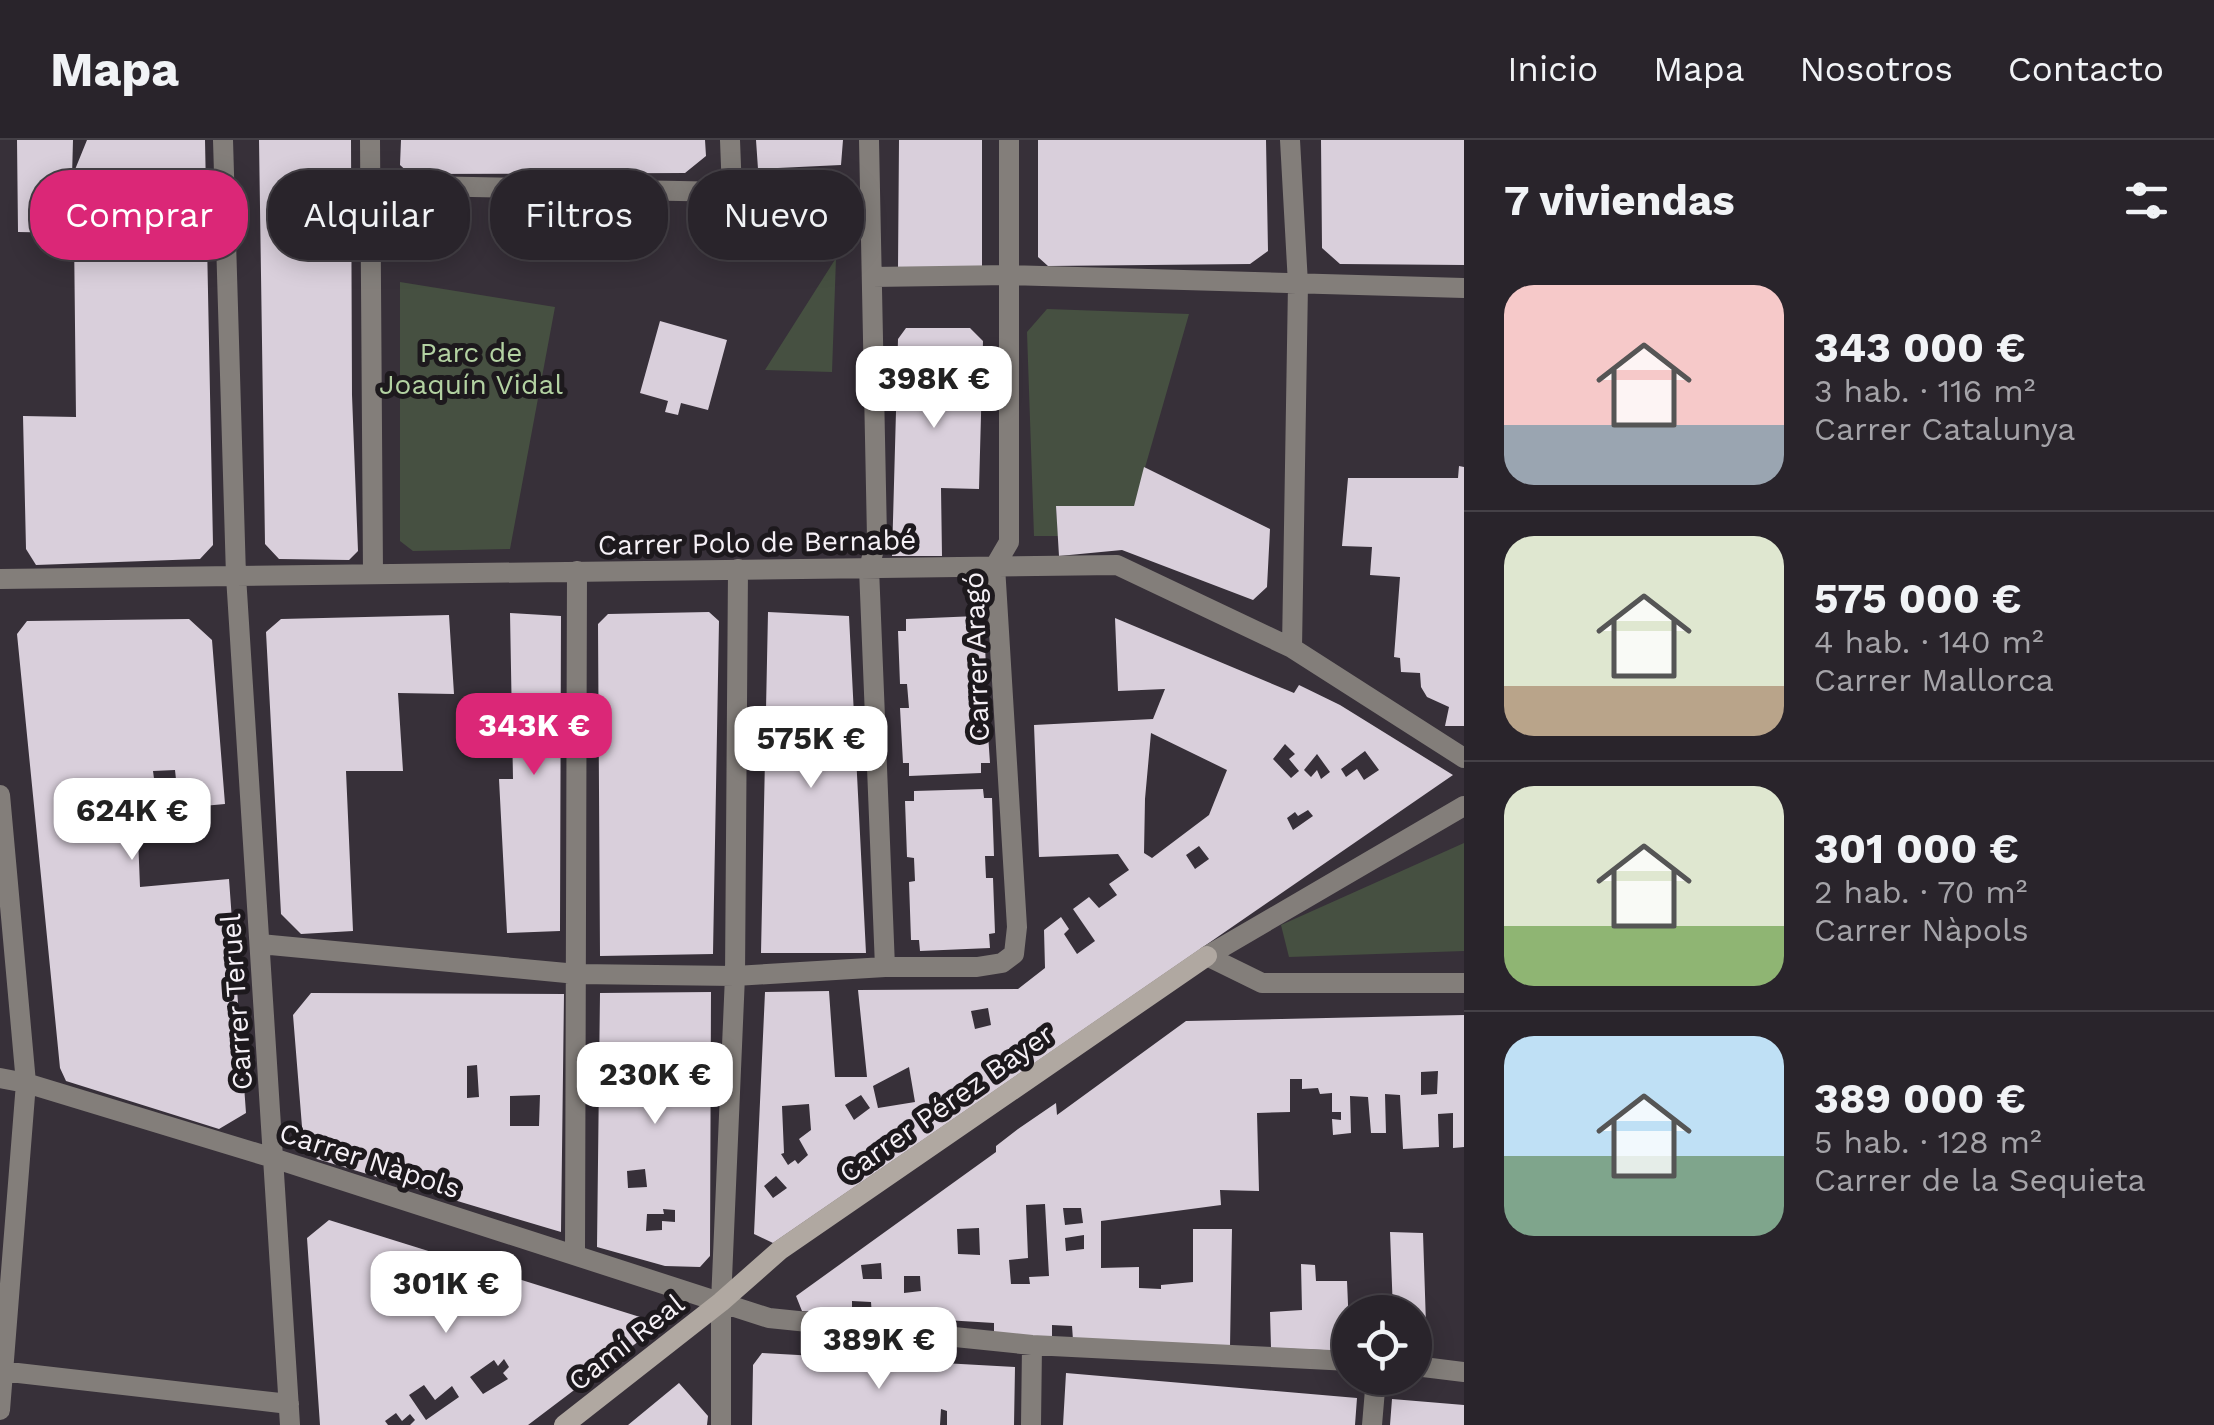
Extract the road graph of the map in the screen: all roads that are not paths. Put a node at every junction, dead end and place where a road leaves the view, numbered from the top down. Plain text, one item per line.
1 (223, 140) edge
2 (370, 140) edge
3 (730, 140) edge
4 (870, 140) edge
5 (1009, 140) edge
6 (1290, 140) edge
7 (371, 170) edge
8 (470, 187) edge
9 (371, 260) edge
10 (1009, 275) junction
11 (872, 277) junction
12 (1298, 284) junction
13 (1464, 288) edge
14 (995, 566) junction
15 (869, 568) junction
16 (738, 570) junction
17 (577, 572) junction
18 (373, 574) junction
19 (236, 576) junction
20 (0, 578) edge
21 (1292, 648) junction
22 (1464, 758) edge
23 (0, 794) edge
24 (1464, 806) edge
25 (260, 944) junction
26 (1207, 956) junction
27 (885, 967) junction
28 (577, 974) junction
29 (735, 976) junction
30 (1464, 983) edge
31 (0, 1078) edge
32 (26, 1083) junction
33 (273, 1158) junction
34 (576, 1255) junction
35 (721, 1302) junction
36 (1032, 1345) junction
37 (1332, 1360) edge
38 (1432, 1368) edge
39 (2, 1371) edge
40 (1464, 1372) edge
41 (1375, 1395) edge
42 (0, 1410) edge
43 (289, 1414) edge
44 (564, 1425) edge
45 (721, 1425) edge
46 (1031, 1425) edge
47 (1372, 1425) edge

1 - 19 street, Carrer Teruel
2 - 7 street
3 - 8 street
4 - 11 street
5 - 10 street, Carrer Aragó
6 - 12 street
9 - 18 street
10 - 11 street
10 - 12 street
10 - 14 street, Carrer Aragó
11 - 15 street
12 - 13 street
12 - 21 street
14 - 15 street, Carrer Polo de Bernabé
14 - 21 street, Carrer Polo de Bernabé
14 - 27 street, Carrer Aragó
15 - 16 street, Carrer Polo de Bernabé
15 - 27 street
16 - 17 street, Carrer Polo de Bernabé
16 - 29 street
17 - 18 street, Carrer Polo de Bernabé
17 - 28 street
18 - 19 street, Carrer Polo de Bernabé
19 - 20 street, Carrer Polo de Bernabé
19 - 25 street, Carrer Teruel
21 - 22 street, Carrer Polo de Bernabé
23 - 32 street
24 - 26 street
25 - 28 street
25 - 33 street, Carrer Teruel
26 - 30 street
26 - 35 street, Carrer Pérez Bayer
27 - 29 street
28 - 29 street
28 - 34 street
29 - 35 street
31 - 32 street, Carrer Nàpols
32 - 33 street, Carrer Nàpols
32 - 39 street
33 - 34 street, Carrer Nàpols
33 - 43 street, Carrer Teruel
34 - 35 street, Carrer Nàpols
35 - 36 street, Carrer Nàpols
35 - 44 street, Camí Real
35 - 45 street
36 - 37 street, Carrer Nàpols
36 - 46 street
38 - 40 street
39 - 42 street
39 - 43 street
41 - 47 street

